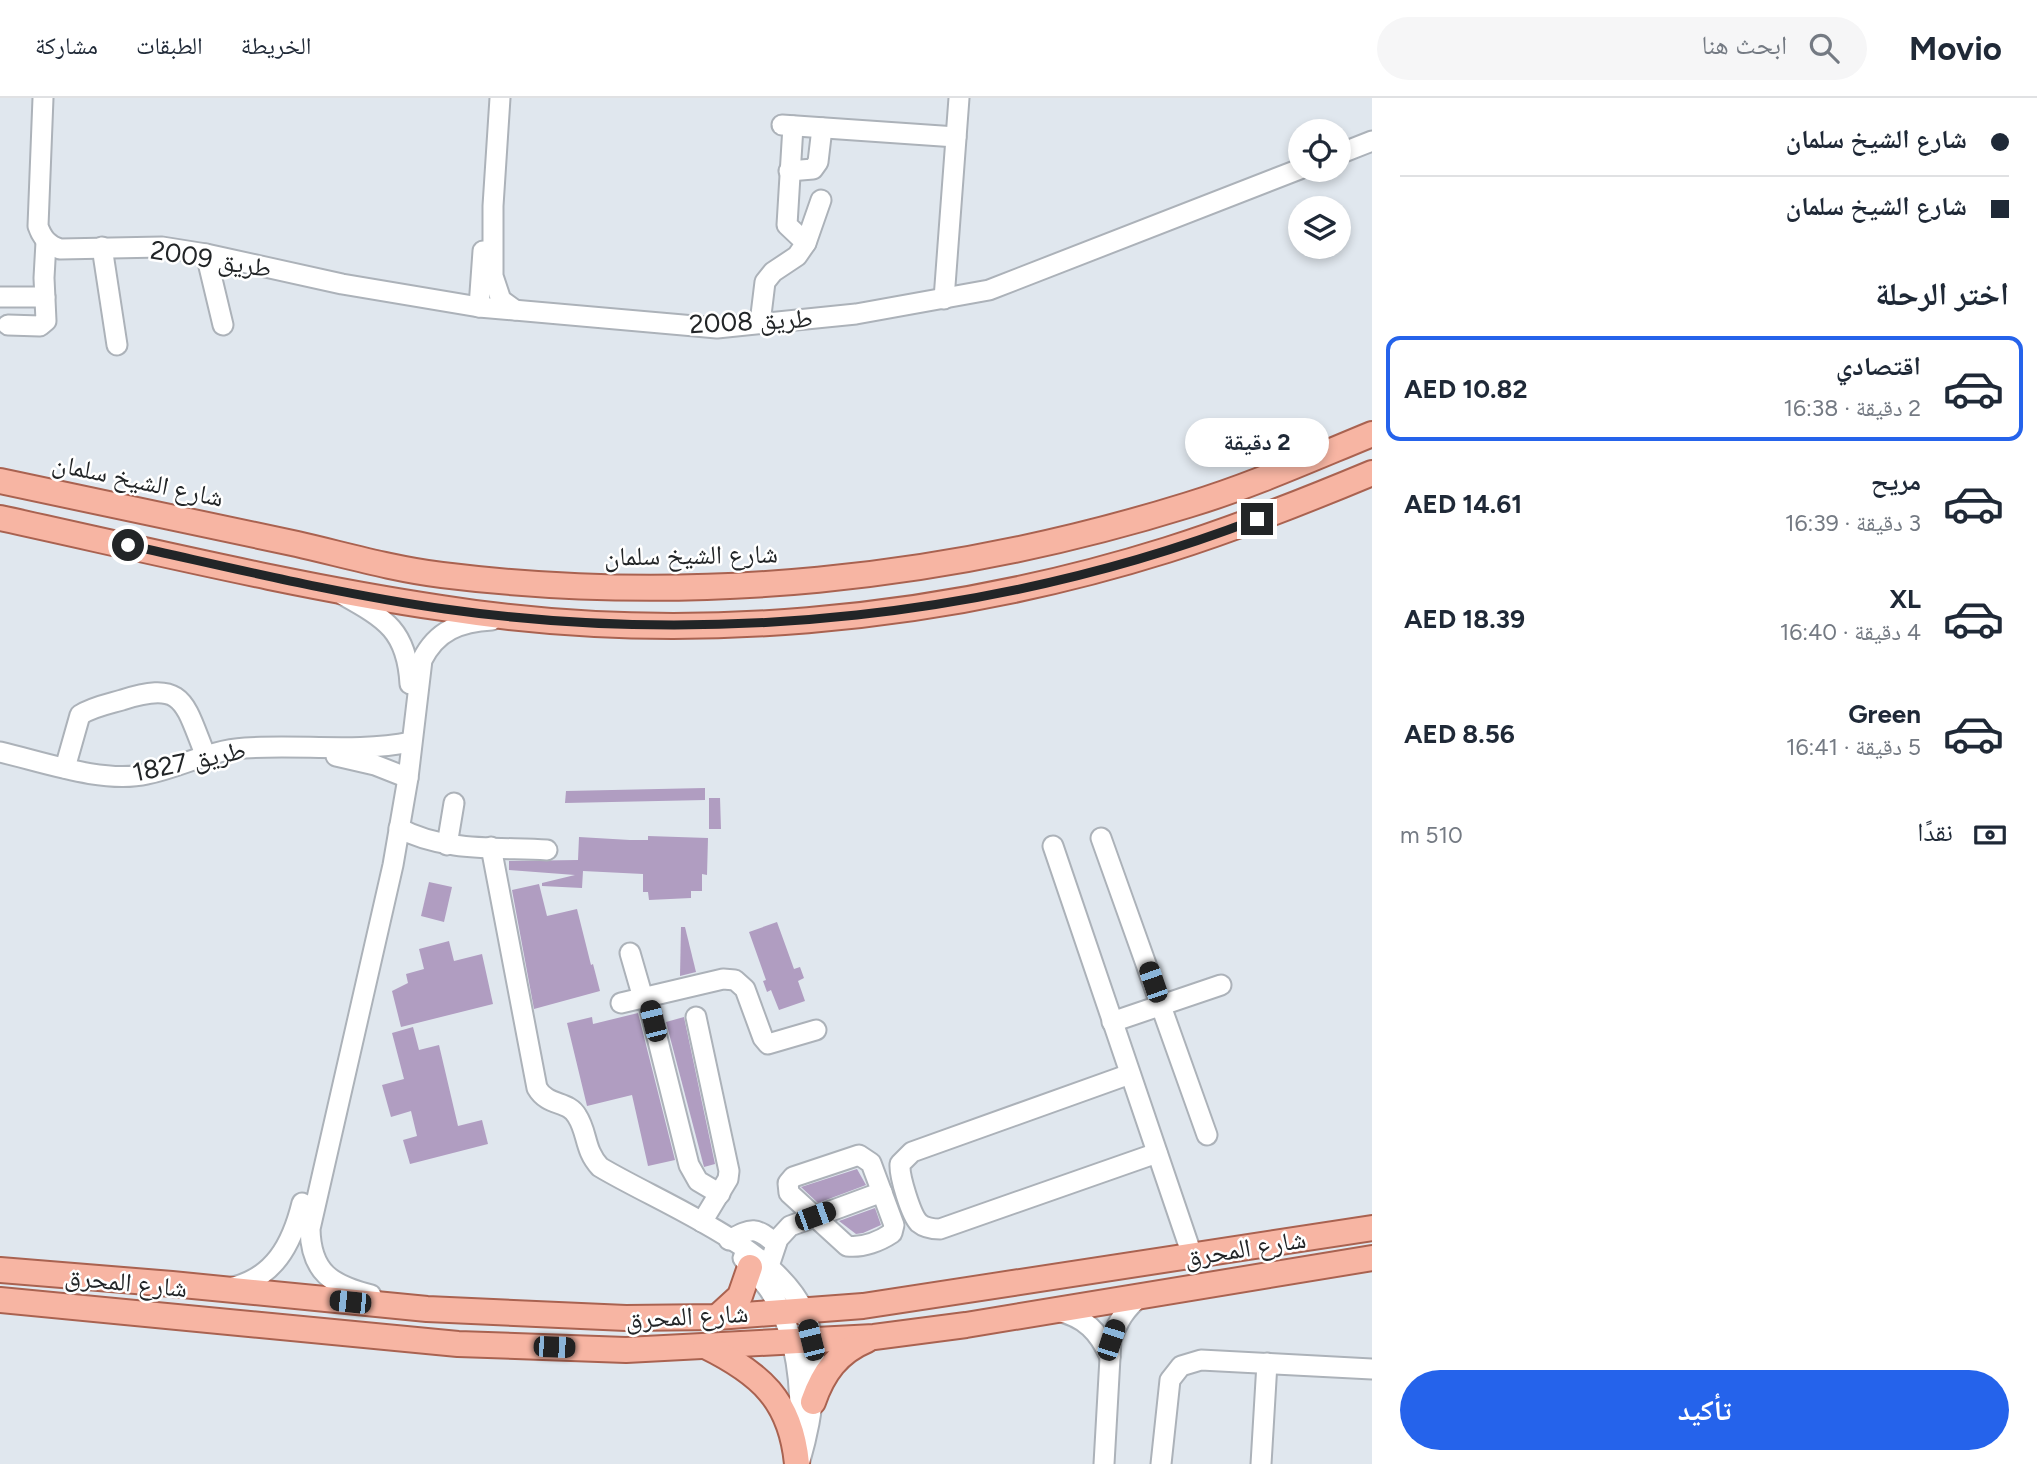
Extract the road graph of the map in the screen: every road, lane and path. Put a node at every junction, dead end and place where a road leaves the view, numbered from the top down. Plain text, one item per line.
1 (43, 98) edge
2 (500, 98) edge
3 (959, 98) edge
4 (822, 128) junction
5 (956, 137) junction
6 (1372, 141) edge
7 (1351, 149) edge
8 (789, 171) junction
9 (1288, 174) edge
10 (821, 200) dead end
11 (493, 206) junction
12 (46, 242) junction
13 (806, 243) junction
14 (102, 247) junction
15 (206, 254) junction
16 (0, 296) edge
17 (45, 297) junction
18 (944, 299) junction
19 (479, 307) junction
20 (515, 310) junction
21 (760, 323) junction
22 (8, 325) dead end
23 (223, 325) dead end
24 (117, 345) dead end
25 (1372, 434) edge
26 (1372, 473) edge
27 (0, 481) edge
28 (1372, 483) edge
29 (1302, 502) junction
30 (0, 518) edge
31 (333, 589) junction
32 (523, 618) junction
33 (408, 743) junction
34 (297, 747) junction
35 (0, 752) edge
36 (205, 754) junction
37 (65, 768) junction
38 (405, 777) junction
39 (454, 803) dead end
40 (399, 828) junction
41 (1101, 838) dead end
42 (447, 845) junction
43 (1053, 846) dead end
44 (491, 847) junction
45 (547, 850) dead end
46 (393, 865) junction
47 (630, 953) dead end
48 (1221, 985) dead end
49 (645, 997) junction
50 (621, 1003) dead end
51 (1161, 1006) junction
52 (695, 1017) dead end
53 (1112, 1022) junction
54 (816, 1030) dead end
55 (1130, 1074) junction
56 (1207, 1135) dead end
57 (1157, 1153) junction
58 (883, 1192) junction
59 (720, 1194) junction
60 (815, 1216) junction
61 (702, 1222) junction
62 (1372, 1228) edge
63 (729, 1240) junction
64 (776, 1244) junction
65 (1192, 1255) junction
66 (1372, 1258) edge
67 (760, 1267) junction
68 (0, 1270) edge
69 (223, 1289) junction
70 (1167, 1291) junction
71 (1141, 1296) junction
72 (0, 1300) edge
73 (427, 1310) junction
74 (1052, 1310) junction
75 (793, 1312) junction
76 (717, 1317) junction
77 (874, 1337) junction
78 (801, 1341) junction
79 (704, 1346) junction
80 (1111, 1358) junction
81 (1267, 1363) junction
82 (1372, 1369) edge
83 (813, 1402) junction
84 (798, 1464) edge
85 (1104, 1464) edge
86 (1161, 1464) edge
87 (1261, 1464) edge

1 - 12 street
2 - 11 street
3 - 5 street
4 - 5 street
4 - 8 street
4 - 8 street
5 - 18 street
6 - 7 street
8 - 13 street
9 - 18 street, طريق 2008
10 - 13 street
11 - 19 street
11 - 20 street
12 - 14 street, طريق 2009
12 - 17 street
13 - 21 street
14 - 15 street, طريق 2009
14 - 24 street
15 - 19 street, طريق 2009
15 - 23 street
16 - 17 street
17 - 22 street
18 - 21 street, طريق 2008
19 - 20 street, طريق 2009
20 - 21 street, طريق 2008
25 - 27 main road, شارع الشيخ سلمان
26 - 29 main road
28 - 29 street
29 - 32 main road
30 - 31 main road
31 - 32 main road
31 - 33 street
32 - 33 street
33 - 34 street, طريق 1827
33 - 38 street
34 - 36 street, طريق 1827
34 - 38 street, طريق 1827
35 - 37 street, طريق 1827
36 - 37 street, طريق 1827
36 - 37 street
38 - 40 street
38 - 69 street
39 - 42 street
40 - 42 street
40 - 46 street
41 - 51 street
42 - 44 street
42 - 46 street
43 - 53 street
44 - 45 street
44 - 61 street
46 - 73 street
47 - 49 street
48 - 51 street
49 - 50 street
49 - 54 street
49 - 59 street
51 - 53 street
51 - 56 street
52 - 59 street
53 - 55 street
55 - 57 street
55 - 57 street
57 - 65 street
58 - 60 street
58 - 60 street
58 - 60 street
59 - 61 street
60 - 64 street
61 - 63 street
62 - 65 main road, شارع المحرق
63 - 64 street
63 - 67 street
64 - 67 street
65 - 70 main road
65 - 75 main road, شارع المحرق
66 - 70 main road, شارع المحرق
67 - 75 street
67 - 76 main road
68 - 69 main road, شارع المحرق
69 - 73 main road, شارع المحرق
70 - 71 main road, شارع المحرق
71 - 74 main road, شارع المحرق
71 - 80 street
72 - 79 main road, شارع المحرق
73 - 76 main road, شارع المحرق
74 - 77 main road, شارع المحرق
74 - 80 street
75 - 76 main road, شارع المحرق
75 - 78 street
77 - 78 main road, شارع المحرق
77 - 83 main road
78 - 79 main road, شارع المحرق
78 - 83 street
78 - 84 street
79 - 84 main road
80 - 85 street
81 - 82 street
81 - 86 street
81 - 87 street
83 - 84 street

